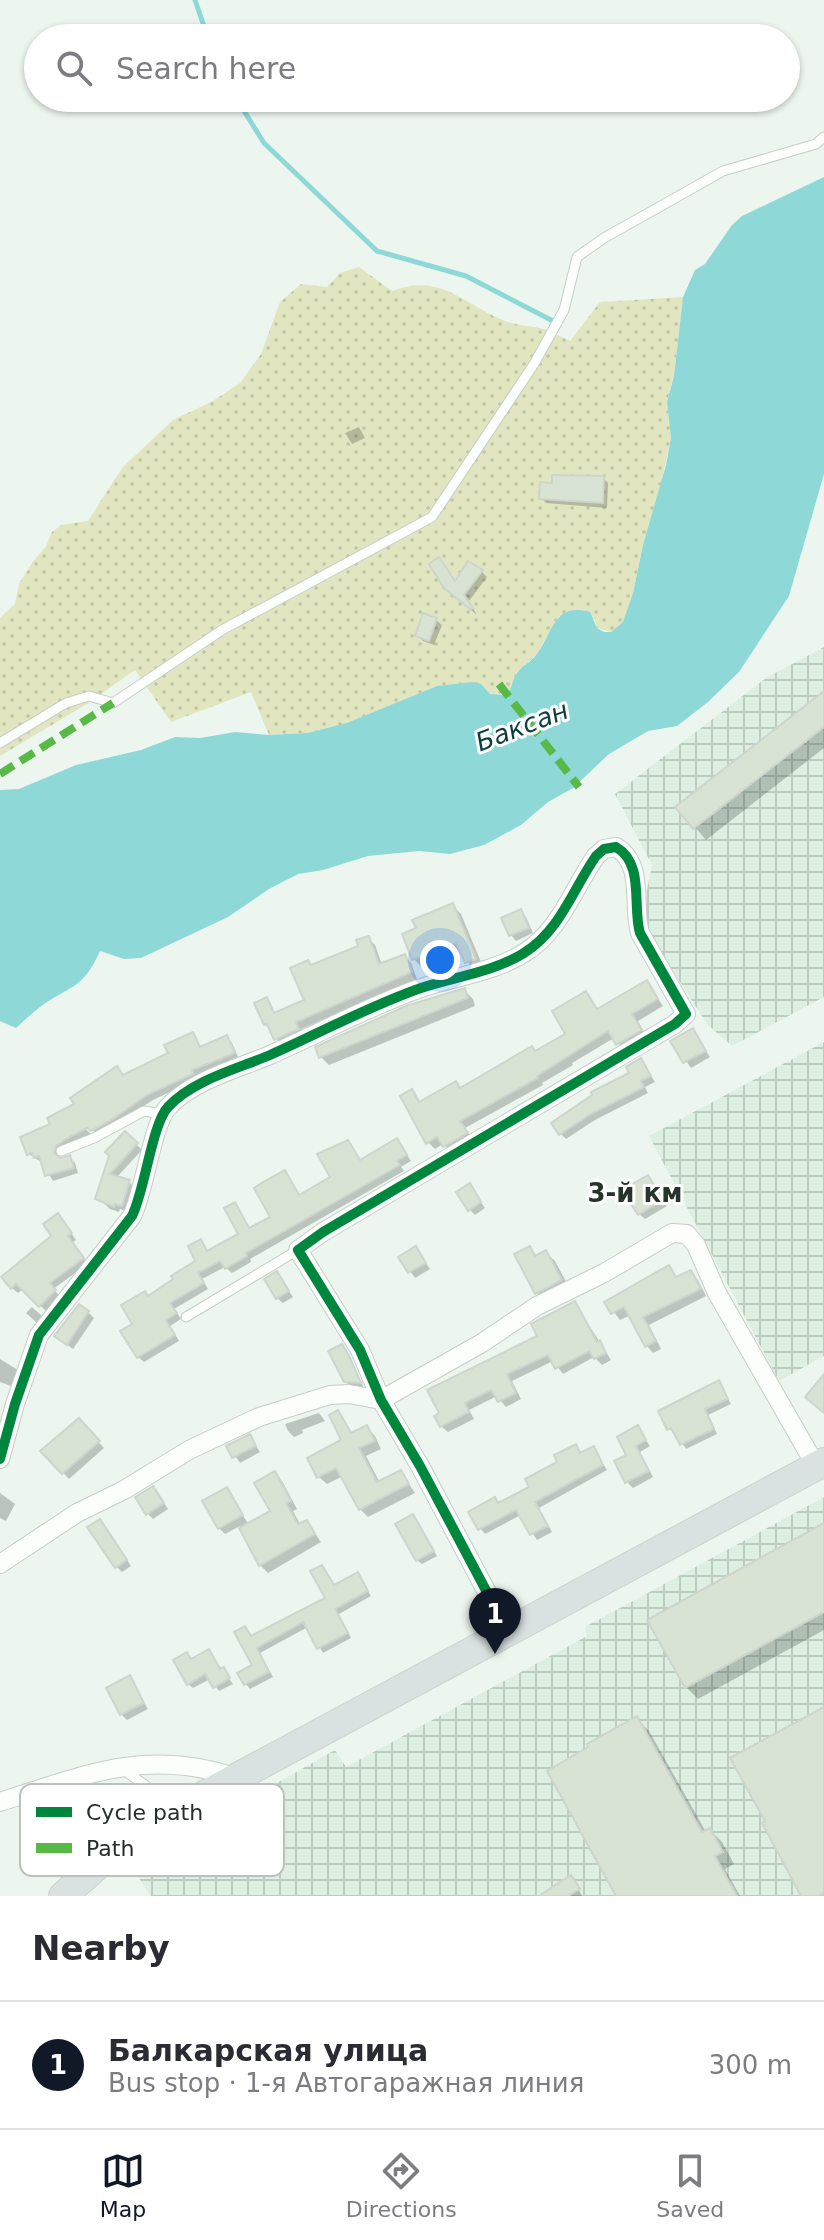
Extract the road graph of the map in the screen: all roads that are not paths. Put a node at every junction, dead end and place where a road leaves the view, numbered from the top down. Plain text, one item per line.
1 (824, 137) edge
2 (0, 743) edge
3 (164, 1114) junction
4 (61, 1151) dead end
5 (298, 1250) junction
6 (186, 1317) dead end
7 (381, 1400) junction
8 (0, 1459) edge
9 (820, 1464) edge
10 (0, 1564) edge
11 (507, 1630) junction
12 (115, 1767) junction
13 (234, 1777) junction
14 (59, 1784) edge
15 (144, 1784) edge
16 (222, 1784) edge
17 (20, 1796) edge
18 (0, 1802) edge
19 (84, 1876) edge
20 (63, 1896) edge

1 - 2 lane
3 - 4 lane
3 - 5 street
3 - 8 street
5 - 6 lane
5 - 7 street
7 - 9 street
7 - 10 street
7 - 11 street
9 - 11 main road
11 - 13 main road
12 - 13 street
12 - 14 street
12 - 15 lane
13 - 16 main road
17 - 18 street
19 - 20 main road

